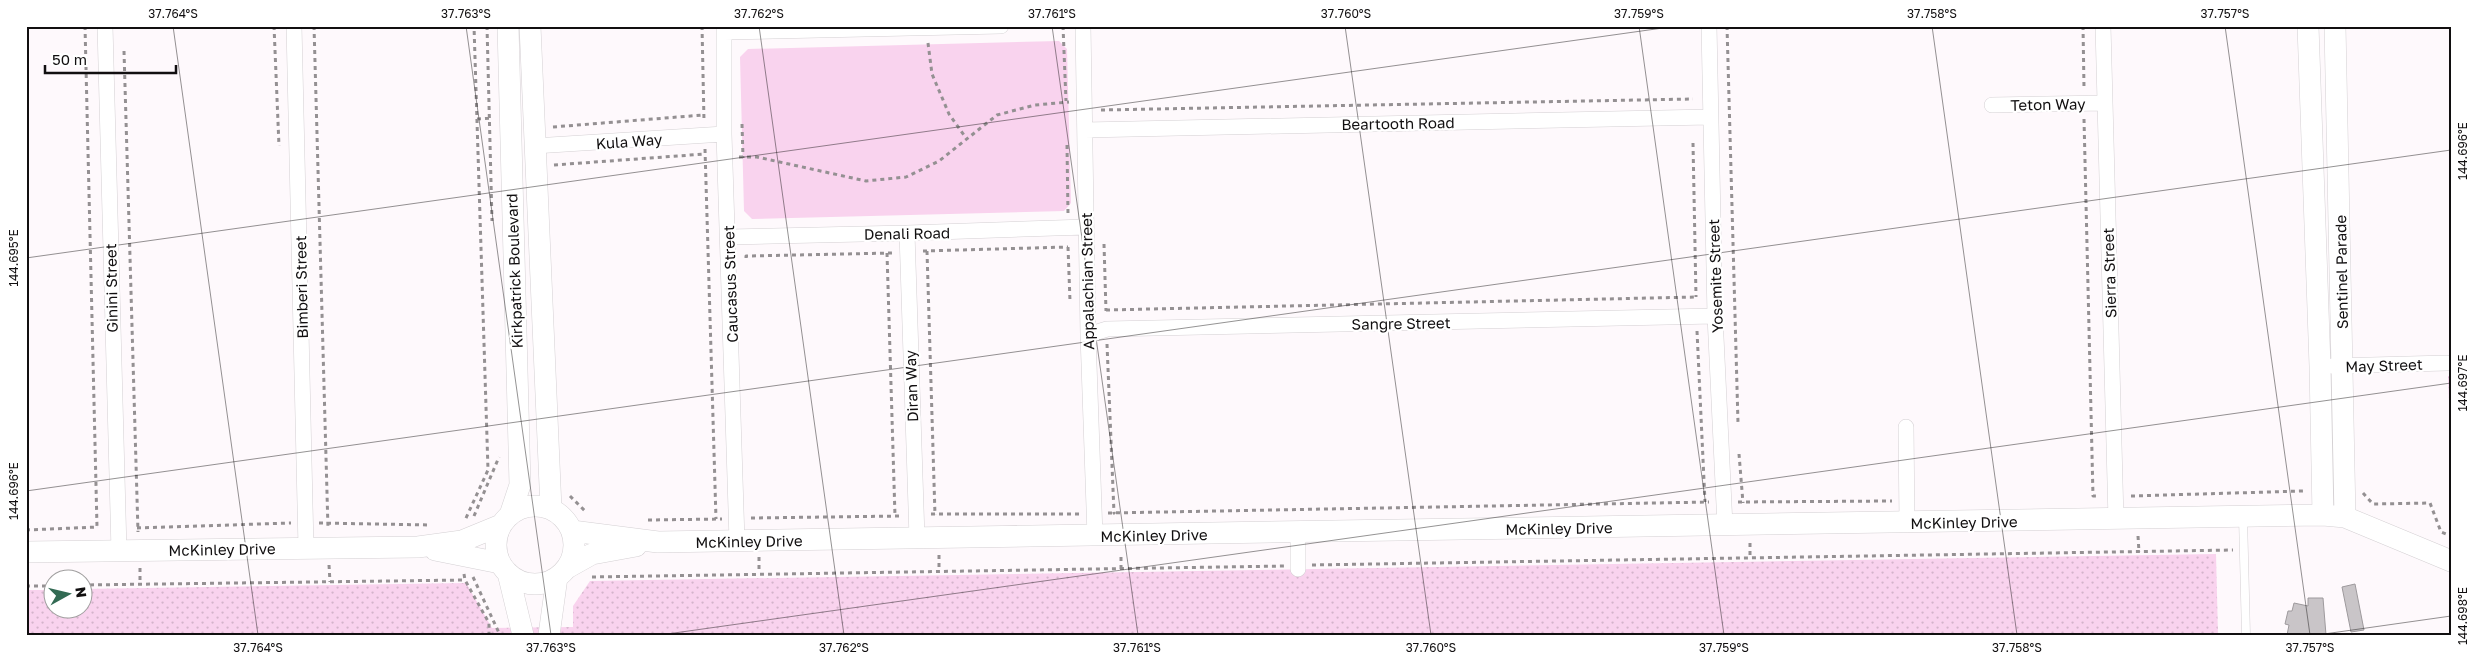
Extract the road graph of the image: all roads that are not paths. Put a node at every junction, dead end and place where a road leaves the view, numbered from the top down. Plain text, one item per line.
1 (104, 26) edge
2 (294, 26) edge
3 (508, 26) edge
4 (530, 26) edge
5 (1001, 26) edge
6 (1083, 26) edge
7 (1709, 26) edge
8 (2103, 26) edge
9 (2308, 26) edge
10 (2335, 26) edge
11 (903, 27) edge
12 (724, 29) edge
13 (2105, 103) junction
14 (1992, 105) dead end
15 (1710, 117) junction
16 (1085, 130) junction
17 (724, 134) junction
18 (543, 146) junction
19 (1086, 226) junction
20 (907, 234) junction
21 (729, 237) junction
22 (1715, 316) junction
23 (1088, 335) junction
24 (2447, 363) dead end
25 (2320, 366) junction
26 (2344, 366) junction
27 (1906, 427) dead end
28 (551, 509) junction
29 (2323, 515) junction
30 (2243, 517) junction
31 (2345, 517) junction
32 (506, 520) junction
33 (2116, 520) junction
34 (1907, 523) junction
35 (1725, 526) junction
36 (572, 532) junction
37 (1298, 533) junction
38 (1095, 536) junction
39 (917, 538) junction
40 (737, 541) junction
41 (658, 542) junction
42 (306, 548) junction
43 (467, 548) junction
44 (129, 551) junction
45 (26, 552) edge
46 (2451, 561) edge
47 (1298, 567) road end
48 (504, 568) junction
49 (562, 573) junction
50 (523, 635) edge
51 (548, 635) edge
52 (2246, 635) edge

1 - 44 street, Ginini Street
2 - 42 street, Bimberi Street
3 - 32 street, Kirkpatrick Boulevard
4 - 18 street, Kirkpatrick Boulevard
5 - 11 street
6 - 16 street, Appalachian Street
7 - 15 street, Yosemite Street
8 - 13 street, Sierra Street
9 - 25 street, Sentinel Parade
10 - 26 street, Sentinel Parade
11 - 12 street
12 - 17 street, Caucasus Street
13 - 14 street, Teton Way
13 - 33 street, Sierra Street
15 - 16 street, Beartooth Road
15 - 22 street, Yosemite Street
16 - 19 street, Appalachian Street
17 - 18 street, Kula Way
17 - 21 street, Caucasus Street
18 - 28 street, Kirkpatrick Boulevard
19 - 20 street, Denali Road
19 - 23 street, Appalachian Street
20 - 21 street, Denali Road
20 - 39 street, Diran Way
21 - 40 street, Caucasus Street
22 - 23 street, Sangre Street
22 - 35 street, Yosemite Street
23 - 38 street, Appalachian Street
24 - 26 street, May Street
25 - 26 street, May Street
25 - 29 street, Sentinel Parade
26 - 31 street, Sentinel Parade
27 - 34 street
28 - 32 street
28 - 36 street
29 - 30 street, McKinley Drive
29 - 31 street, McKinley Drive
30 - 33 street, McKinley Drive
30 - 52 lane
31 - 46 street, McKinley Drive
32 - 43 street, McKinley Drive
32 - 48 street
33 - 34 street, McKinley Drive
34 - 35 street, McKinley Drive
35 - 37 street, McKinley Drive
36 - 41 street, McKinley Drive
36 - 49 street
37 - 38 street, McKinley Drive
37 - 47 street
38 - 39 street, McKinley Drive
39 - 40 street, McKinley Drive
40 - 41 street, McKinley Drive
41 - 49 street, McKinley Drive
42 - 43 street, McKinley Drive
42 - 44 street, McKinley Drive
43 - 48 street, McKinley Drive
44 - 45 street, McKinley Drive
48 - 49 street
48 - 50 street
49 - 51 street

